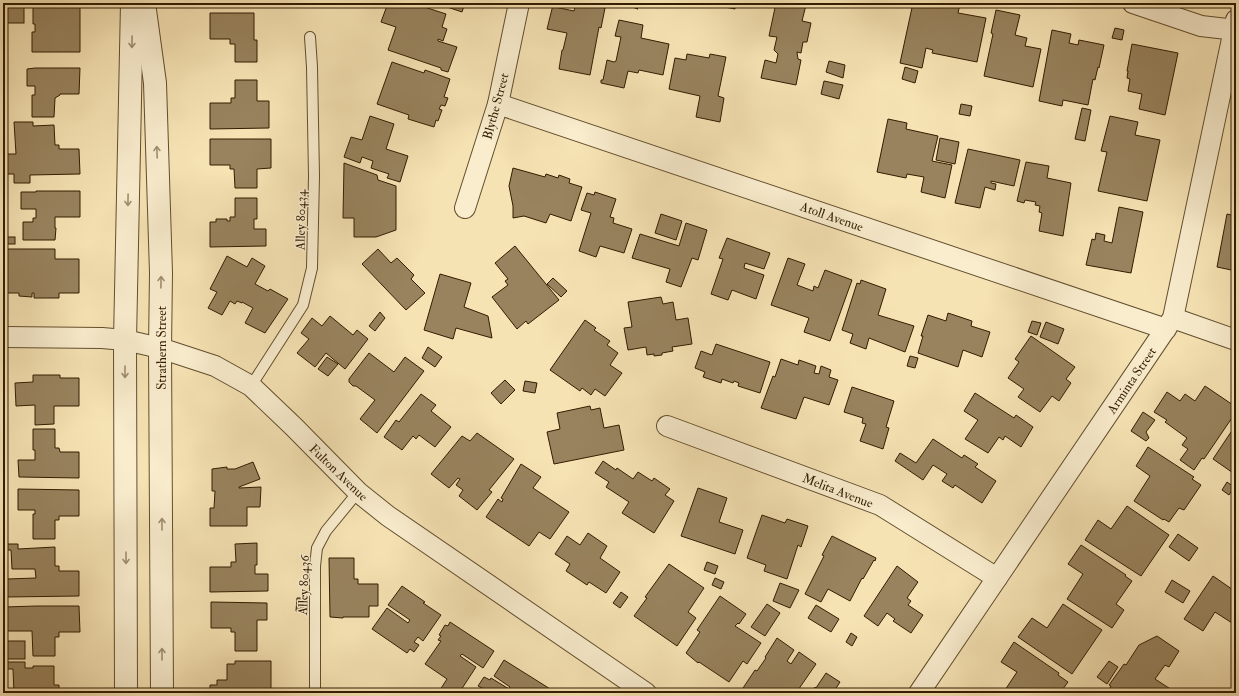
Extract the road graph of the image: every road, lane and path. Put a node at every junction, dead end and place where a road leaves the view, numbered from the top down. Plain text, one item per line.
1 (132, 3) edge
2 (144, 3) edge
3 (519, 3) edge
4 (1132, 3) edge
5 (1235, 27) edge
6 (310, 37) dead end
7 (498, 104) junction
8 (465, 208) dead end
9 (1169, 323) junction
10 (3, 337) edge
11 (125, 340) junction
12 (1236, 340) edge
13 (160, 348) junction
14 (250, 386) junction
15 (667, 426) dead end
16 (358, 492) junction
17 (997, 578) junction
18 (126, 693) edge
19 (162, 693) edge
20 (315, 693) edge
21 (646, 693) edge
22 (919, 693) edge

1 -> 11 street
13 -> 2 street, Strathern Street
3 - 7 street, Blythe Street
4 - 5 street
5 - 9 street, Arminta Street
6 - 14 lane, Alley 80434
7 - 8 street, Blythe Street
7 - 9 street, Atoll Avenue
9 - 12 street, Atoll Avenue
9 - 17 street, Arminta Street
10 - 11 street, Fulton Avenue
11 - 13 street, Fulton Avenue
11 -> 18 street
13 - 14 street, Fulton Avenue
19 -> 13 street, Strathern Street
14 - 16 street, Fulton Avenue
15 - 17 street, Melita Avenue
16 - 20 lane, Alley 80436
16 - 21 street, Fulton Avenue
17 - 22 street, Arminta Street

